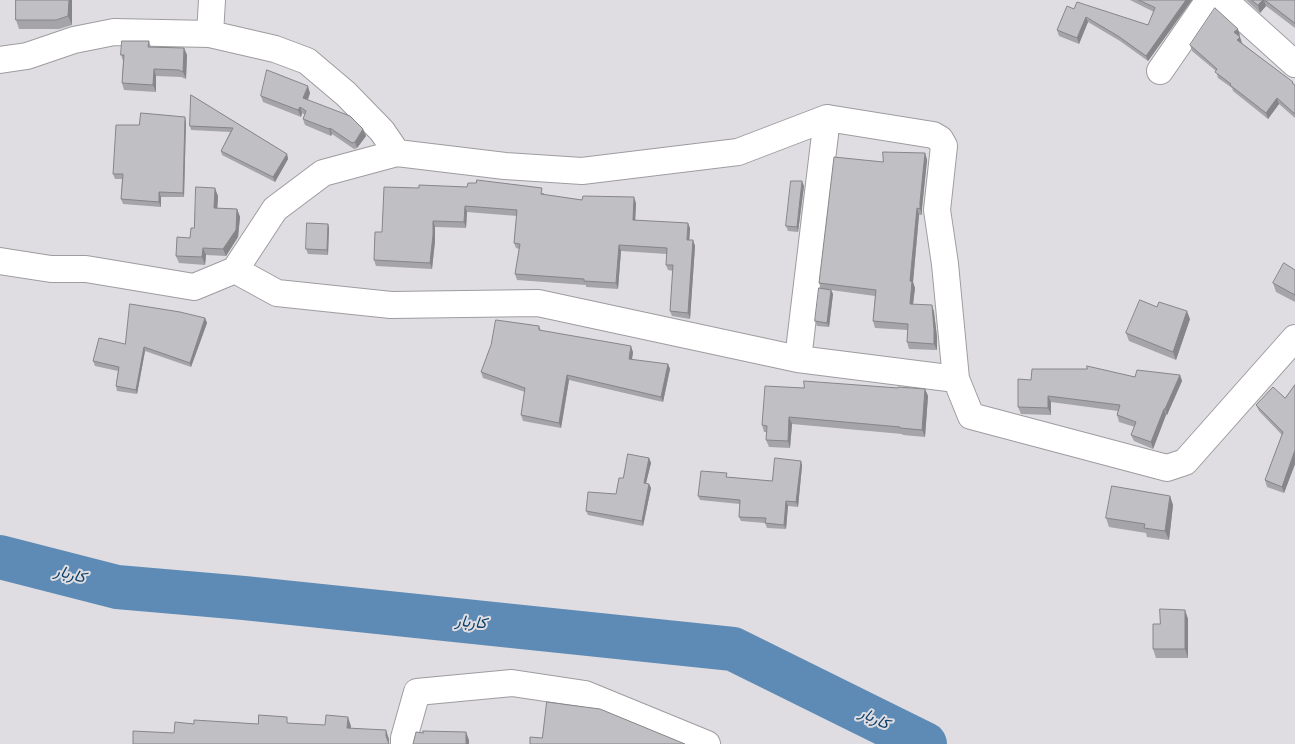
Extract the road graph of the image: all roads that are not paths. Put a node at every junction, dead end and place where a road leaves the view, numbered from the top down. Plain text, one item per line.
1 (212, 0) edge
2 (1209, 0) edge
3 (1224, 0) edge
4 (210, 34) junction
5 (0, 60) edge
6 (1295, 64) edge
7 (1160, 71) dead end
8 (827, 118) junction
9 (397, 153) junction
10 (0, 261) edge
11 (235, 270) junction
12 (1295, 338) edge
13 (798, 358) junction
14 (956, 378) junction
15 (404, 744) edge
16 (707, 744) edge

1 - 4 street
2 - 7 street
3 - 6 street
4 - 5 street
4 - 9 street
8 - 9 street
8 - 13 street
8 - 14 street
9 - 11 street
10 - 11 street
11 - 13 street
12 - 14 street
13 - 14 street
15 - 16 street

